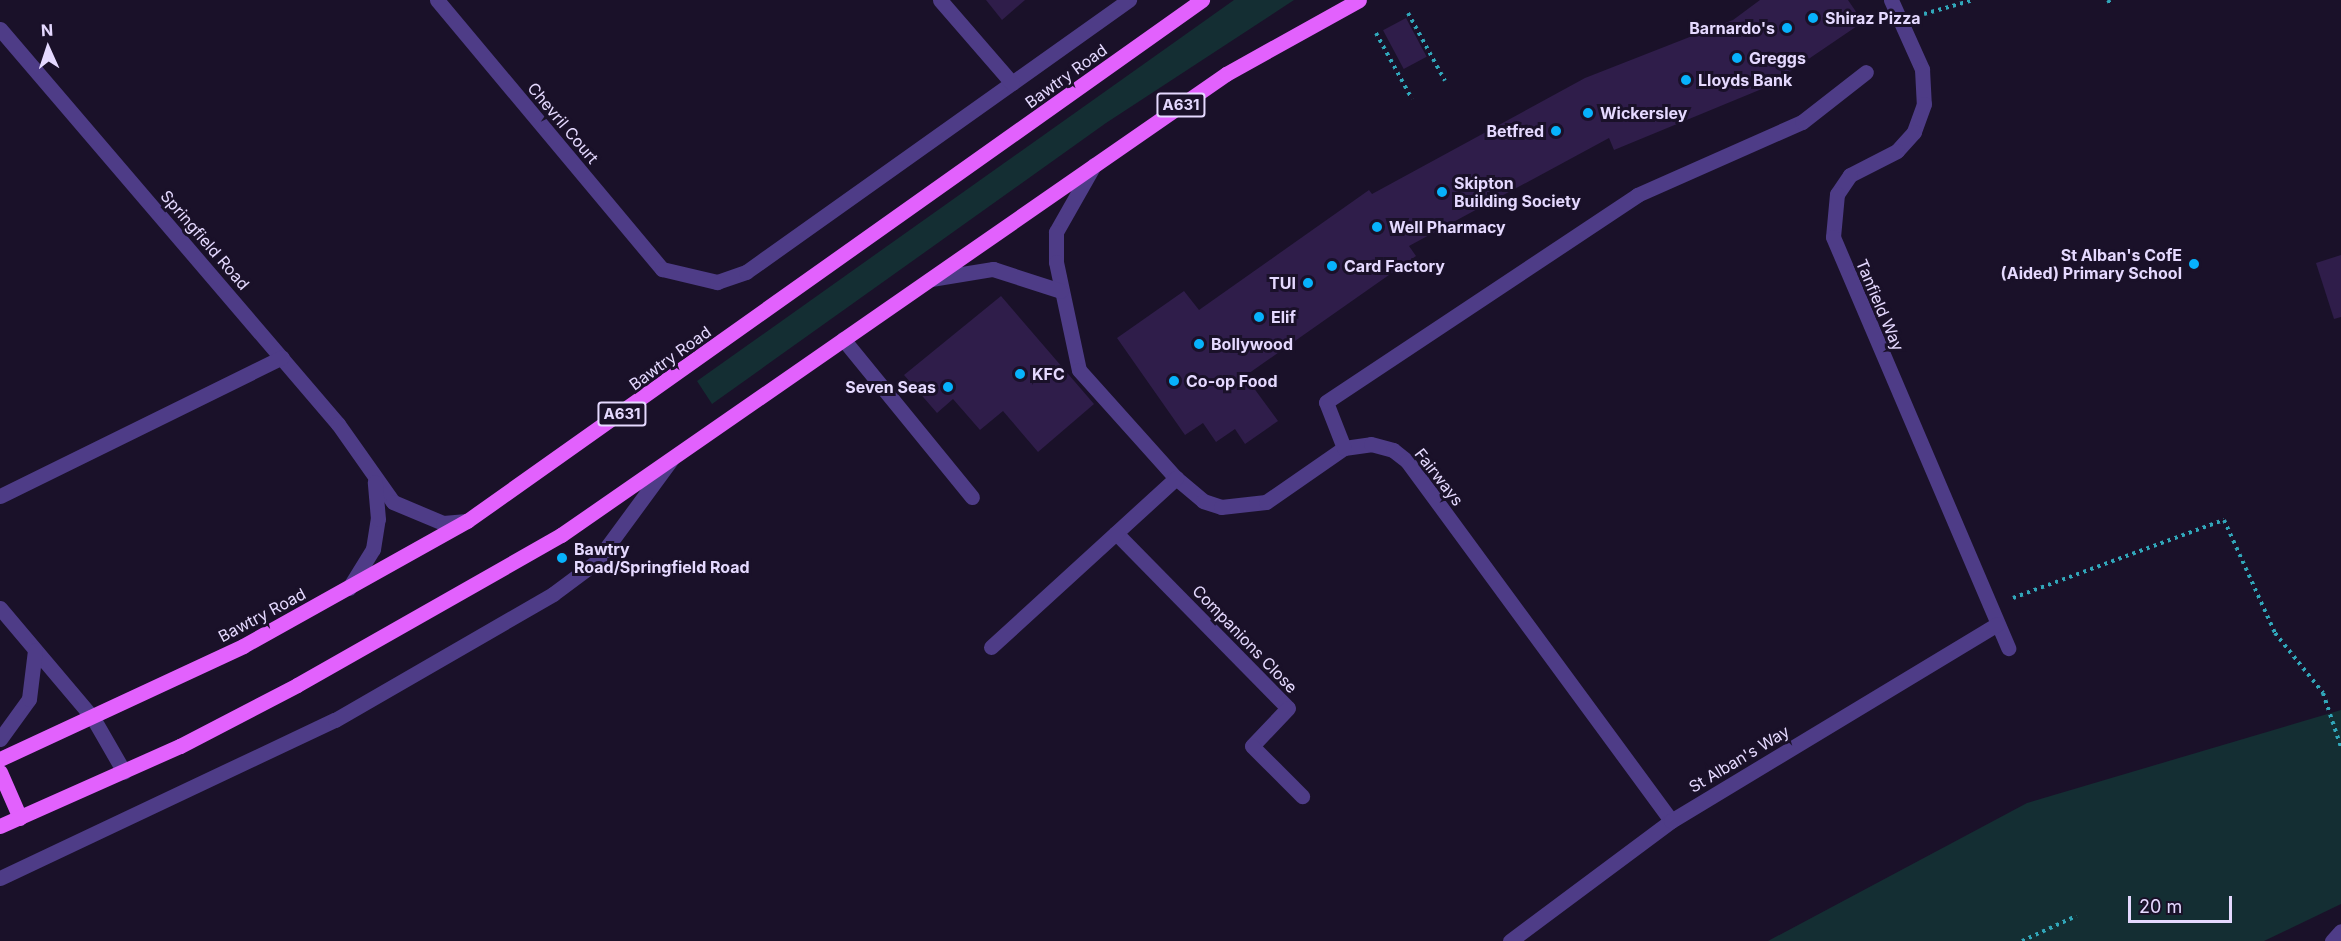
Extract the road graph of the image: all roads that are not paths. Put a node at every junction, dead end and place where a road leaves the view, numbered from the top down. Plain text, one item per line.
1 (437, 0) edge
2 (940, 0) edge
3 (1129, 0) edge
4 (1202, 0) edge
5 (1359, 0) edge
6 (1891, 0) edge
7 (0, 29) edge
8 (1866, 72) dead end
9 (1012, 83) junction
10 (1095, 163) junction
11 (662, 269) joint
12 (926, 280) junction
13 (1061, 291) junction
14 (843, 339) junction
15 (282, 357) junction
16 (1344, 448) junction
17 (673, 458) junction
18 (1176, 478) junction
19 (375, 482) junction
20 (0, 496) edge
21 (972, 497) dead end
22 (467, 521) junction
23 (1116, 533) junction
24 (347, 590) junction
25 (0, 608) edge
26 (1997, 624) junction
27 (991, 647) dead end
28 (2008, 648) dead end
29 (35, 650) junction
30 (93, 718) junction
31 (0, 739) edge
32 (0, 759) edge
33 (0, 772) edge
34 (124, 772) junction
35 (1302, 796) dead end
36 (20, 818) junction
37 (1671, 821) junction
38 (0, 826) edge
39 (0, 878) edge
40 (1510, 941) edge

1 - 11 street, Chevril Court
2 - 9 street
3 - 9 street, Bawtry Road
4 - 22 main road, Bawtry Road / A631
5 - 10 main road, A631
6 - 26 street, Tanfield Way
7 - 15 street, Springfield Road
8 - 16 street
9 - 11 street, Bawtry Road
10 - 12 main road, A631
10 - 13 street, Fairways
12 - 13 street
12 - 14 main road, A631
13 - 18 street, Fairways
14 - 17 main road, A631
14 - 21 street
15 - 19 street, Springfield Road
15 - 20 street
16 - 18 street, Fairways
16 - 37 street, Fairways
17 - 34 main road, A631
17 - 39 street
18 - 23 street
19 - 22 street, Springfield Road
19 - 24 street, Springfield Road
22 - 24 main road, Bawtry Road / A631
23 - 27 street
23 - 35 street, Companions Close
24 - 30 main road, Bawtry Road / A631
25 - 29 street
26 - 28 street, Tanfield Way
26 - 37 street, St Alban's Way
29 - 30 street
29 - 31 street
30 - 32 main road, Bawtry Road / A631
30 - 34 street
33 - 36 main road
34 - 36 main road, A631
36 - 38 main road, A631
37 - 40 street, St Alban's Way

